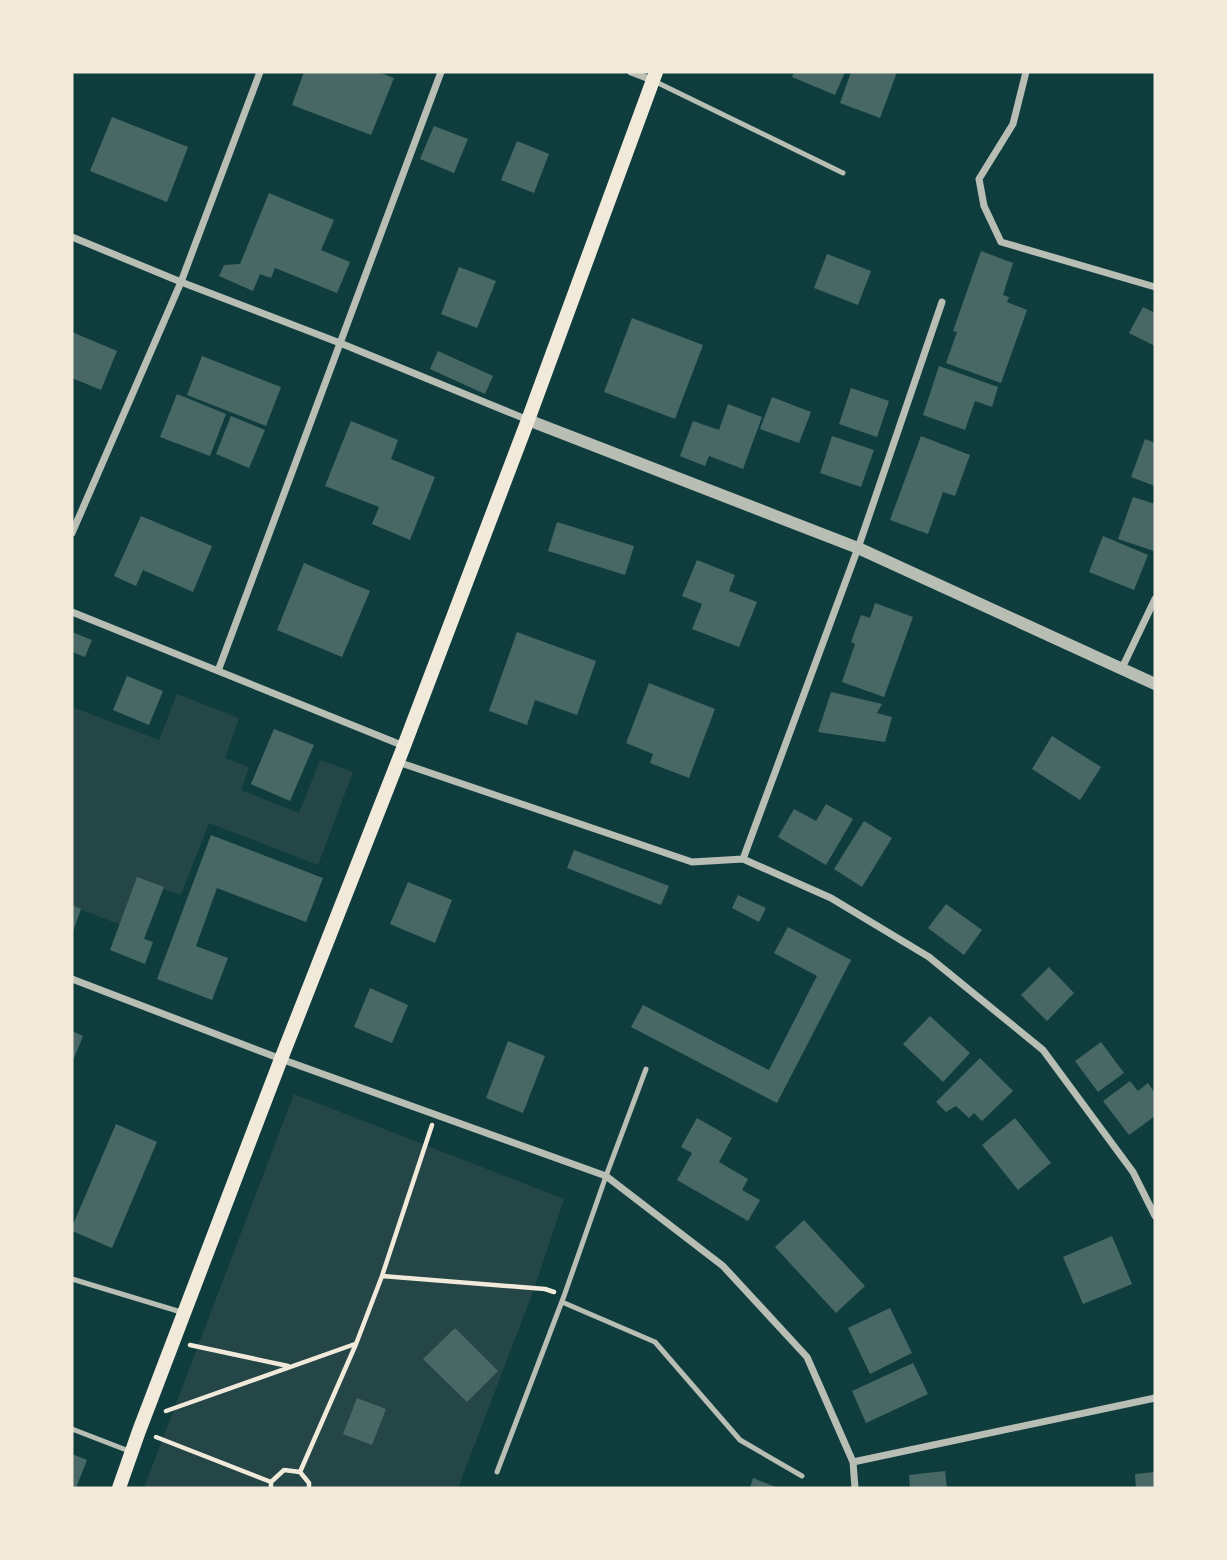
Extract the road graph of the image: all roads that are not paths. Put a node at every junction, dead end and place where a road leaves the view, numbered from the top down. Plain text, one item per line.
1 (260, 72) edge
2 (441, 72) edge
3 (631, 72) edge
4 (1026, 72) edge
5 (654, 76) edge
6 (843, 173) dead end
7 (72, 237) edge
8 (181, 282) junction
9 (1155, 287) edge
10 (942, 302) dead end
11 (340, 343) junction
12 (528, 420) junction
13 (72, 533) edge
14 (858, 548) junction
15 (1155, 599) edge
16 (72, 612) edge
17 (1122, 668) junction
18 (218, 671) junction
19 (1155, 684) edge
20 (404, 746) junction
21 (398, 762) junction
22 (743, 859) junction
23 (72, 979) edge
24 (281, 1059) junction
25 (646, 1069) dead end
26 (606, 1176) junction
27 (1155, 1216) edge
28 (72, 1279) edge
29 (563, 1299) junction
30 (184, 1313) junction
31 (1155, 1398) edge
32 (72, 1429) edge
33 (132, 1452) junction
34 (853, 1462) junction
35 (497, 1472) dead end
36 (802, 1476) dead end
37 (119, 1488) edge
38 (855, 1488) edge

1 - 8 street
2 - 11 street
3 - 5 street
4 - 9 street
5 - 6 lane
5 - 12 main road
7 - 8 street
8 - 11 street
8 - 13 street
10 - 14 street
11 - 12 street
11 - 18 street
12 - 14 street
12 - 20 main road
14 - 17 street
14 - 22 street
15 - 17 street
16 - 18 street
17 - 19 street
18 - 20 street
20 - 21 main road
21 - 22 street
21 - 24 main road
22 - 27 street
23 - 24 street
24 - 26 street
24 - 30 main road
25 - 26 lane
26 - 29 lane
26 - 34 street
28 - 30 lane
29 - 35 lane
29 - 36 lane
30 - 33 main road
31 - 34 street
32 - 33 lane
33 - 37 main road
34 - 38 street

